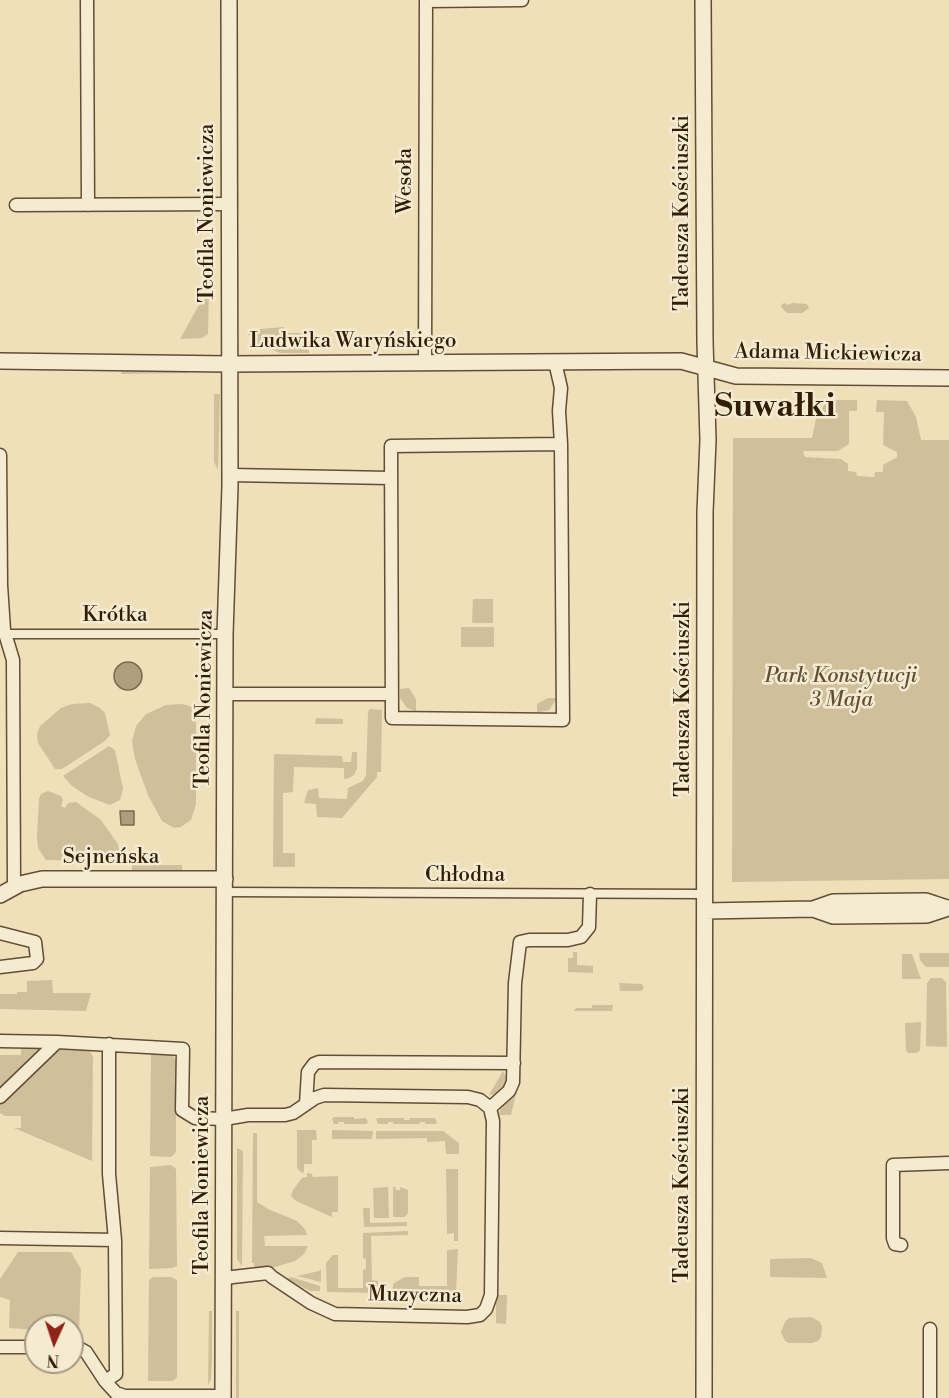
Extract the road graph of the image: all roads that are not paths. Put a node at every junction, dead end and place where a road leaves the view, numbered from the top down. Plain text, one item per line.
1 (87, 0) edge
2 (229, 0) edge
3 (426, 0) edge
4 (522, 0) edge
5 (703, 0) edge
6 (230, 204) junction
7 (16, 205) dead end
8 (88, 205) junction
9 (0, 361) edge
10 (555, 362) junction
11 (425, 363) junction
12 (229, 364) junction
13 (706, 368) junction
14 (949, 378) edge
15 (561, 444) junction
16 (0, 455) edge
17 (231, 475) junction
18 (390, 478) junction
19 (5, 634) junction
20 (225, 634) junction
21 (225, 694) junction
22 (391, 694) junction
23 (225, 886) junction
24 (7, 891) edge
25 (590, 894) junction
26 (705, 894) junction
27 (948, 908) edge
28 (705, 911) junction
29 (0, 933) edge
30 (0, 967) edge
31 (0, 1041) edge
32 (57, 1042) junction
33 (109, 1044) junction
34 (514, 1063) junction
35 (0, 1097) edge
36 (306, 1104) junction
37 (490, 1108) junction
38 (224, 1119) junction
39 (949, 1163) edge
40 (0, 1238) edge
41 (114, 1240) junction
42 (901, 1245) dead end
43 (224, 1278) junction
44 (930, 1329) dead end
45 (0, 1347) edge
46 (24, 1347) edge
47 (84, 1351) edge
48 (105, 1382) junction
49 (223, 1397) edge
50 (704, 1398) edge
51 (930, 1398) edge

1 - 8 street
2 - 6 street, Teofila Noniewicza
3 - 4 street
3 - 11 street, Wesoła
5 - 13 street, Tadeusza Kościuszki
6 - 8 street
6 - 12 street, Teofila Noniewicza
7 - 8 street
9 - 12 street, Ludwika Waryńskiego
10 - 11 street, Ludwika Waryńskiego
10 - 13 street, Ludwika Waryńskiego
10 - 15 street
11 - 12 street, Ludwika Waryńskiego
12 - 17 street, Teofila Noniewicza
13 - 14 street, Adama Mickiewicza
13 - 26 street, Tadeusza Kościuszki
15 - 18 street
15 - 22 street
16 - 19 street
17 - 18 street
17 - 20 street, Teofila Noniewicza
18 - 22 street
19 - 20 street, Krótka
19 - 24 street
20 - 21 street, Teofila Noniewicza
21 - 22 street
21 - 23 street, Teofila Noniewicza
23 - 24 street, Sejneńska
23 - 25 street, Chłodna
23 - 38 street, Teofila Noniewicza
25 - 26 street, Chłodna
25 - 34 street
26 - 28 street, Tadeusza Kościuszki
27 - 28 street
28 - 50 street, Tadeusza Kościuszki
29 - 30 street
31 - 32 street
32 - 33 street
32 - 35 street
33 - 38 street
33 - 41 street
34 - 36 street
34 - 37 street
36 - 37 street
36 - 38 street
37 - 43 street, Muzyczna
38 - 43 street, Teofila Noniewicza
39 - 42 street
40 - 41 street
41 - 48 street
43 - 49 street, Teofila Noniewicza
44 - 51 street
45 - 46 street
47 - 48 street
48 - 49 street

